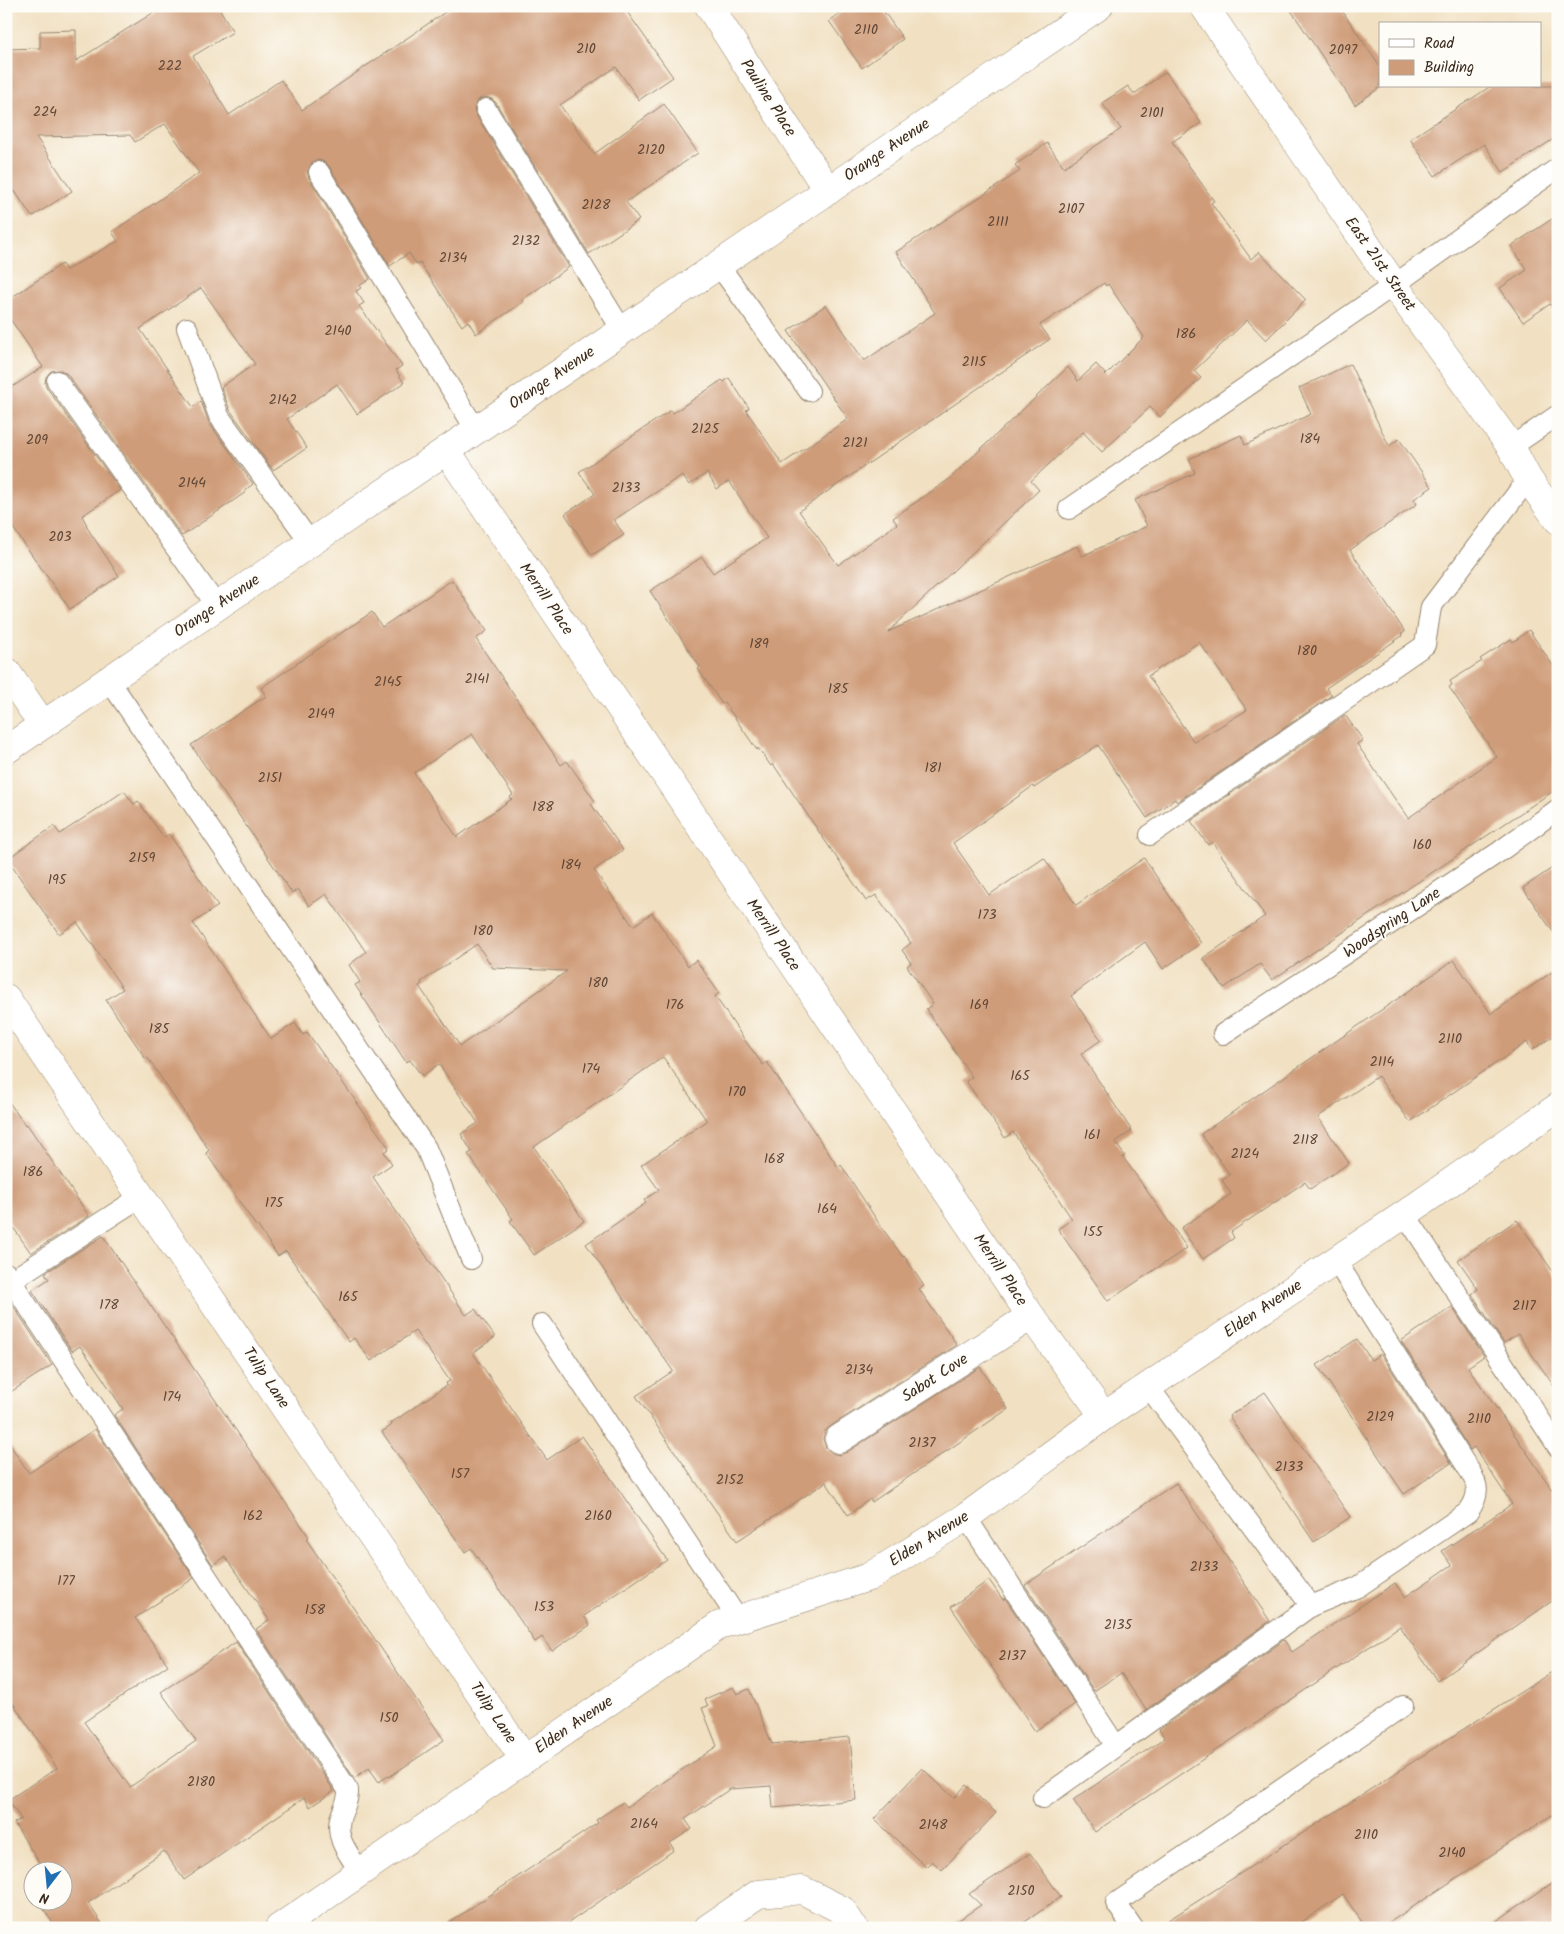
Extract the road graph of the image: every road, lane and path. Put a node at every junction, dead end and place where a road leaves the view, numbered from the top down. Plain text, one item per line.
1 (708, 6) edge
2 (1099, 6) edge
3 (1204, 6) edge
4 (486, 109) dead end
5 (1558, 168) edge
6 (319, 172) dead end
7 (828, 191) junction
8 (718, 264) junction
9 (1394, 285) junction
10 (187, 328) dead end
11 (622, 330) junction
12 (57, 381) dead end
13 (809, 391) dead end
14 (1558, 415) edge
15 (476, 430) junction
16 (1510, 447) junction
17 (446, 450) junction
18 (1528, 479) junction
19 (1069, 509) dead end
20 (1558, 520) edge
21 (310, 542) junction
22 (217, 606) junction
23 (6, 671) edge
24 (108, 680) junction
25 (43, 725) junction
26 (6, 750) edge
27 (1558, 809) edge
28 (1150, 835) dead end
29 (6, 998) edge
30 (1224, 1034) dead end
31 (1558, 1107) edge
32 (142, 1196) junction
33 (1405, 1214) junction
34 (471, 1258) dead end
35 (1336, 1261) junction
36 (9, 1277) edge
37 (1030, 1316) junction
38 (542, 1324) dead end
39 (1148, 1386) junction
40 (1104, 1416) junction
41 (839, 1439) dead end
42 (1558, 1447) edge
43 (966, 1517) junction
44 (1311, 1606) junction
45 (738, 1619) junction
46 (1403, 1706) dead end
47 (1116, 1746) junction
48 (524, 1759) junction
49 (1042, 1798) dead end
50 (360, 1872) junction
51 (279, 1928) edge
52 (708, 1928) edge
53 (854, 1928) edge
54 (1133, 1928) edge

1 - 7 street, Pauline Place
2 - 7 street, Orange Avenue
3 - 9 street, East 21st Street
4 - 11 lane
5 - 9 lane
6 - 15 lane
7 - 8 street, Orange Avenue
8 - 11 street, Orange Avenue
8 - 13 lane
9 - 16 street, East 21st Street
9 - 19 lane
10 - 21 lane
11 - 15 street, Orange Avenue
12 - 22 lane
14 - 16 lane
15 - 17 street, Orange Avenue
16 - 18 street, East 21st Street
17 - 21 street, Orange Avenue
17 - 37 street, Merrill Place
18 - 20 street, East 21st Street
18 - 28 lane
21 - 22 street, Orange Avenue
22 - 24 street, Orange Avenue
23 - 25 street
24 - 25 street, Orange Avenue
24 - 34 lane
25 - 26 street, Orange Avenue
27 - 30 lane, Woodspring Lane
29 - 32 street, Tulip Lane
31 - 33 street, Elden Avenue
32 - 36 lane
32 - 48 street, Tulip Lane
33 - 35 street, Elden Avenue
33 - 42 lane
35 - 39 street, Elden Avenue
35 - 44 lane
36 - 50 lane
37 - 40 street, Merrill Place
37 - 41 street, Sabot Cove
38 - 45 lane
39 - 40 street, Elden Avenue
39 - 44 lane
40 - 43 street, Elden Avenue
43 - 45 street, Elden Avenue
43 - 47 lane
44 - 47 lane
45 - 48 street, Elden Avenue
46 - 54 lane
47 - 49 lane
48 - 50 street, Elden Avenue
50 - 51 street, Elden Avenue
52 - 53 street

